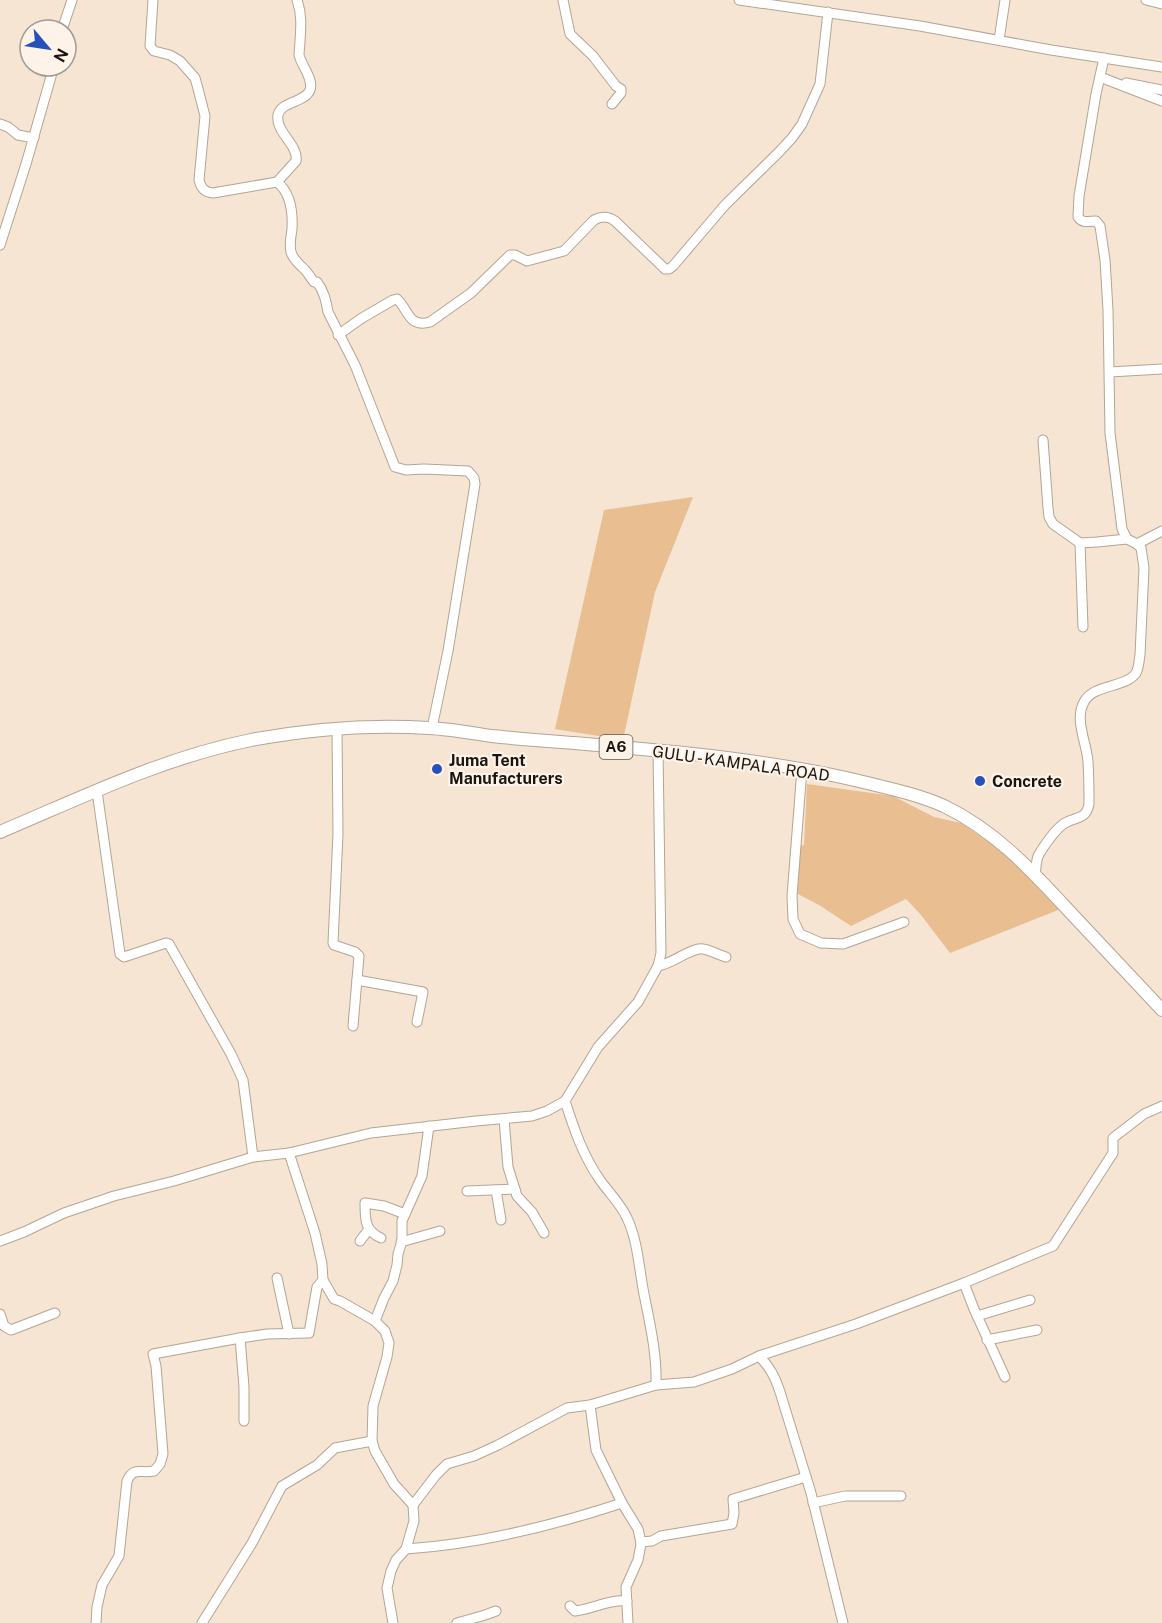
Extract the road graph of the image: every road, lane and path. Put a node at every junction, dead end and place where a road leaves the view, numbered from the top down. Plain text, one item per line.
1 (72, 0) edge
2 (153, 0) edge
3 (297, 0) edge
4 (563, 0) edge
5 (739, 0) edge
6 (1005, 0) edge
7 (1146, 0) edge
8 (1162, 4) edge
9 (828, 12) junction
10 (66, 18) edge
11 (999, 40) junction
12 (1104, 58) junction
13 (1162, 67) edge
14 (1100, 77) junction
15 (51, 78) edge
16 (1162, 88) edge
17 (1162, 101) edge
18 (612, 104) dead end
19 (0, 124) edge
20 (34, 138) junction
21 (277, 182) junction
22 (0, 245) edge
23 (338, 335) junction
24 (1162, 369) edge
25 (1110, 372) junction
26 (1043, 440) dead end
27 (1162, 531) edge
28 (1127, 538) junction
29 (1080, 543) junction
30 (1137, 544) junction
31 (1083, 627) dead end
32 (338, 728) junction
33 (432, 728) junction
34 (658, 750) junction
35 (802, 769) junction
36 (98, 791) junction
37 (0, 831) edge
38 (1035, 875) junction
39 (904, 922) dead end
40 (726, 957) dead end
41 (658, 966) junction
42 (357, 980) junction
43 (1162, 1010) edge
44 (417, 1022) dead end
45 (353, 1026) dead end
46 (565, 1101) junction
47 (1162, 1106) edge
48 (504, 1119) junction
49 (429, 1126) junction
50 (288, 1153) junction
51 (253, 1157) junction
52 (515, 1189) junction
53 (496, 1190) junction
54 (467, 1191) dead end
55 (405, 1214) junction
56 (501, 1220) dead end
57 (369, 1229) junction
58 (440, 1232) dead end
59 (544, 1233) dead end
60 (381, 1238) dead end
61 (0, 1240) edge
62 (360, 1241) dead end
63 (401, 1242) junction
64 (277, 1278) dead end
65 (323, 1280) junction
66 (964, 1283) junction
67 (1030, 1300) dead end
68 (56, 1313) dead end
69 (0, 1314) edge
70 (977, 1316) junction
71 (375, 1321) junction
72 (1037, 1330) dead end
73 (289, 1334) junction
74 (240, 1338) junction
75 (987, 1340) junction
76 (759, 1356) junction
77 (1005, 1377) dead end
78 (656, 1385) junction
79 (590, 1405) junction
80 (244, 1421) dead end
81 (372, 1440) junction
82 (806, 1477) junction
83 (901, 1496) dead end
84 (622, 1503) junction
85 (813, 1503) junction
86 (413, 1505) junction
87 (641, 1542) junction
88 (406, 1549) junction
89 (627, 1601) junction
90 (570, 1606) dead end
91 (496, 1611) dead end
92 (96, 1623) edge
93 (201, 1623) edge
94 (393, 1623) edge
95 (457, 1623) edge
96 (628, 1623) edge
97 (843, 1623) edge

1 - 10 street
2 - 21 street
3 - 21 street
4 - 18 street
5 - 9 street
6 - 11 street
7 - 8 street
9 - 11 street
9 - 23 street
11 - 12 street
12 - 13 street
12 - 14 street
14 - 16 street
14 - 17 street
14 - 25 street
15 - 20 street
19 - 20 street
20 - 22 street
21 - 23 street
23 - 33 street
24 - 25 street
25 - 28 street
26 - 29 street
27 - 30 street
28 - 29 street
28 - 30 street
29 - 31 street
30 - 38 street
32 - 33 main road, GULU - KAMPALA ROAD / A6
32 - 36 main road, GULU - KAMPALA ROAD / A6
32 - 42 street
33 - 34 main road, GULU - KAMPALA ROAD / A6
34 - 35 main road, GULU - KAMPALA ROAD / A6
34 - 41 street
35 - 38 main road, GULU - KAMPALA ROAD / A6
35 - 39 street
36 - 37 main road, GULU - KAMPALA ROAD / A6
36 - 51 street
38 - 43 main road, GULU - KAMPALA ROAD / A6
40 - 41 street
41 - 46 street
42 - 44 street
42 - 45 street
46 - 48 street
46 - 78 street
47 - 66 street
48 - 49 street
48 - 52 street
49 - 50 street
49 - 55 street
50 - 51 street
50 - 65 street
51 - 61 street
52 - 53 street
52 - 59 street
53 - 54 street
53 - 56 street
55 - 57 street
55 - 63 street
57 - 60 street
57 - 62 street
58 - 63 street
63 - 71 street
64 - 73 street
65 - 71 street
65 - 73 street
66 - 70 street
66 - 76 street
67 - 70 street
68 - 69 street
70 - 75 street
71 - 81 street
72 - 75 street
73 - 74 street
74 - 80 street
74 - 92 street
75 - 77 street
76 - 78 street
76 - 82 street
78 - 79 street
79 - 84 street
79 - 86 street
81 - 86 street
81 - 93 street
82 - 85 street
82 - 87 street
83 - 85 street
84 - 87 street
84 - 88 street
85 - 97 street
86 - 88 street
87 - 89 street
88 - 94 street
89 - 90 street
89 - 96 street
91 - 95 street

